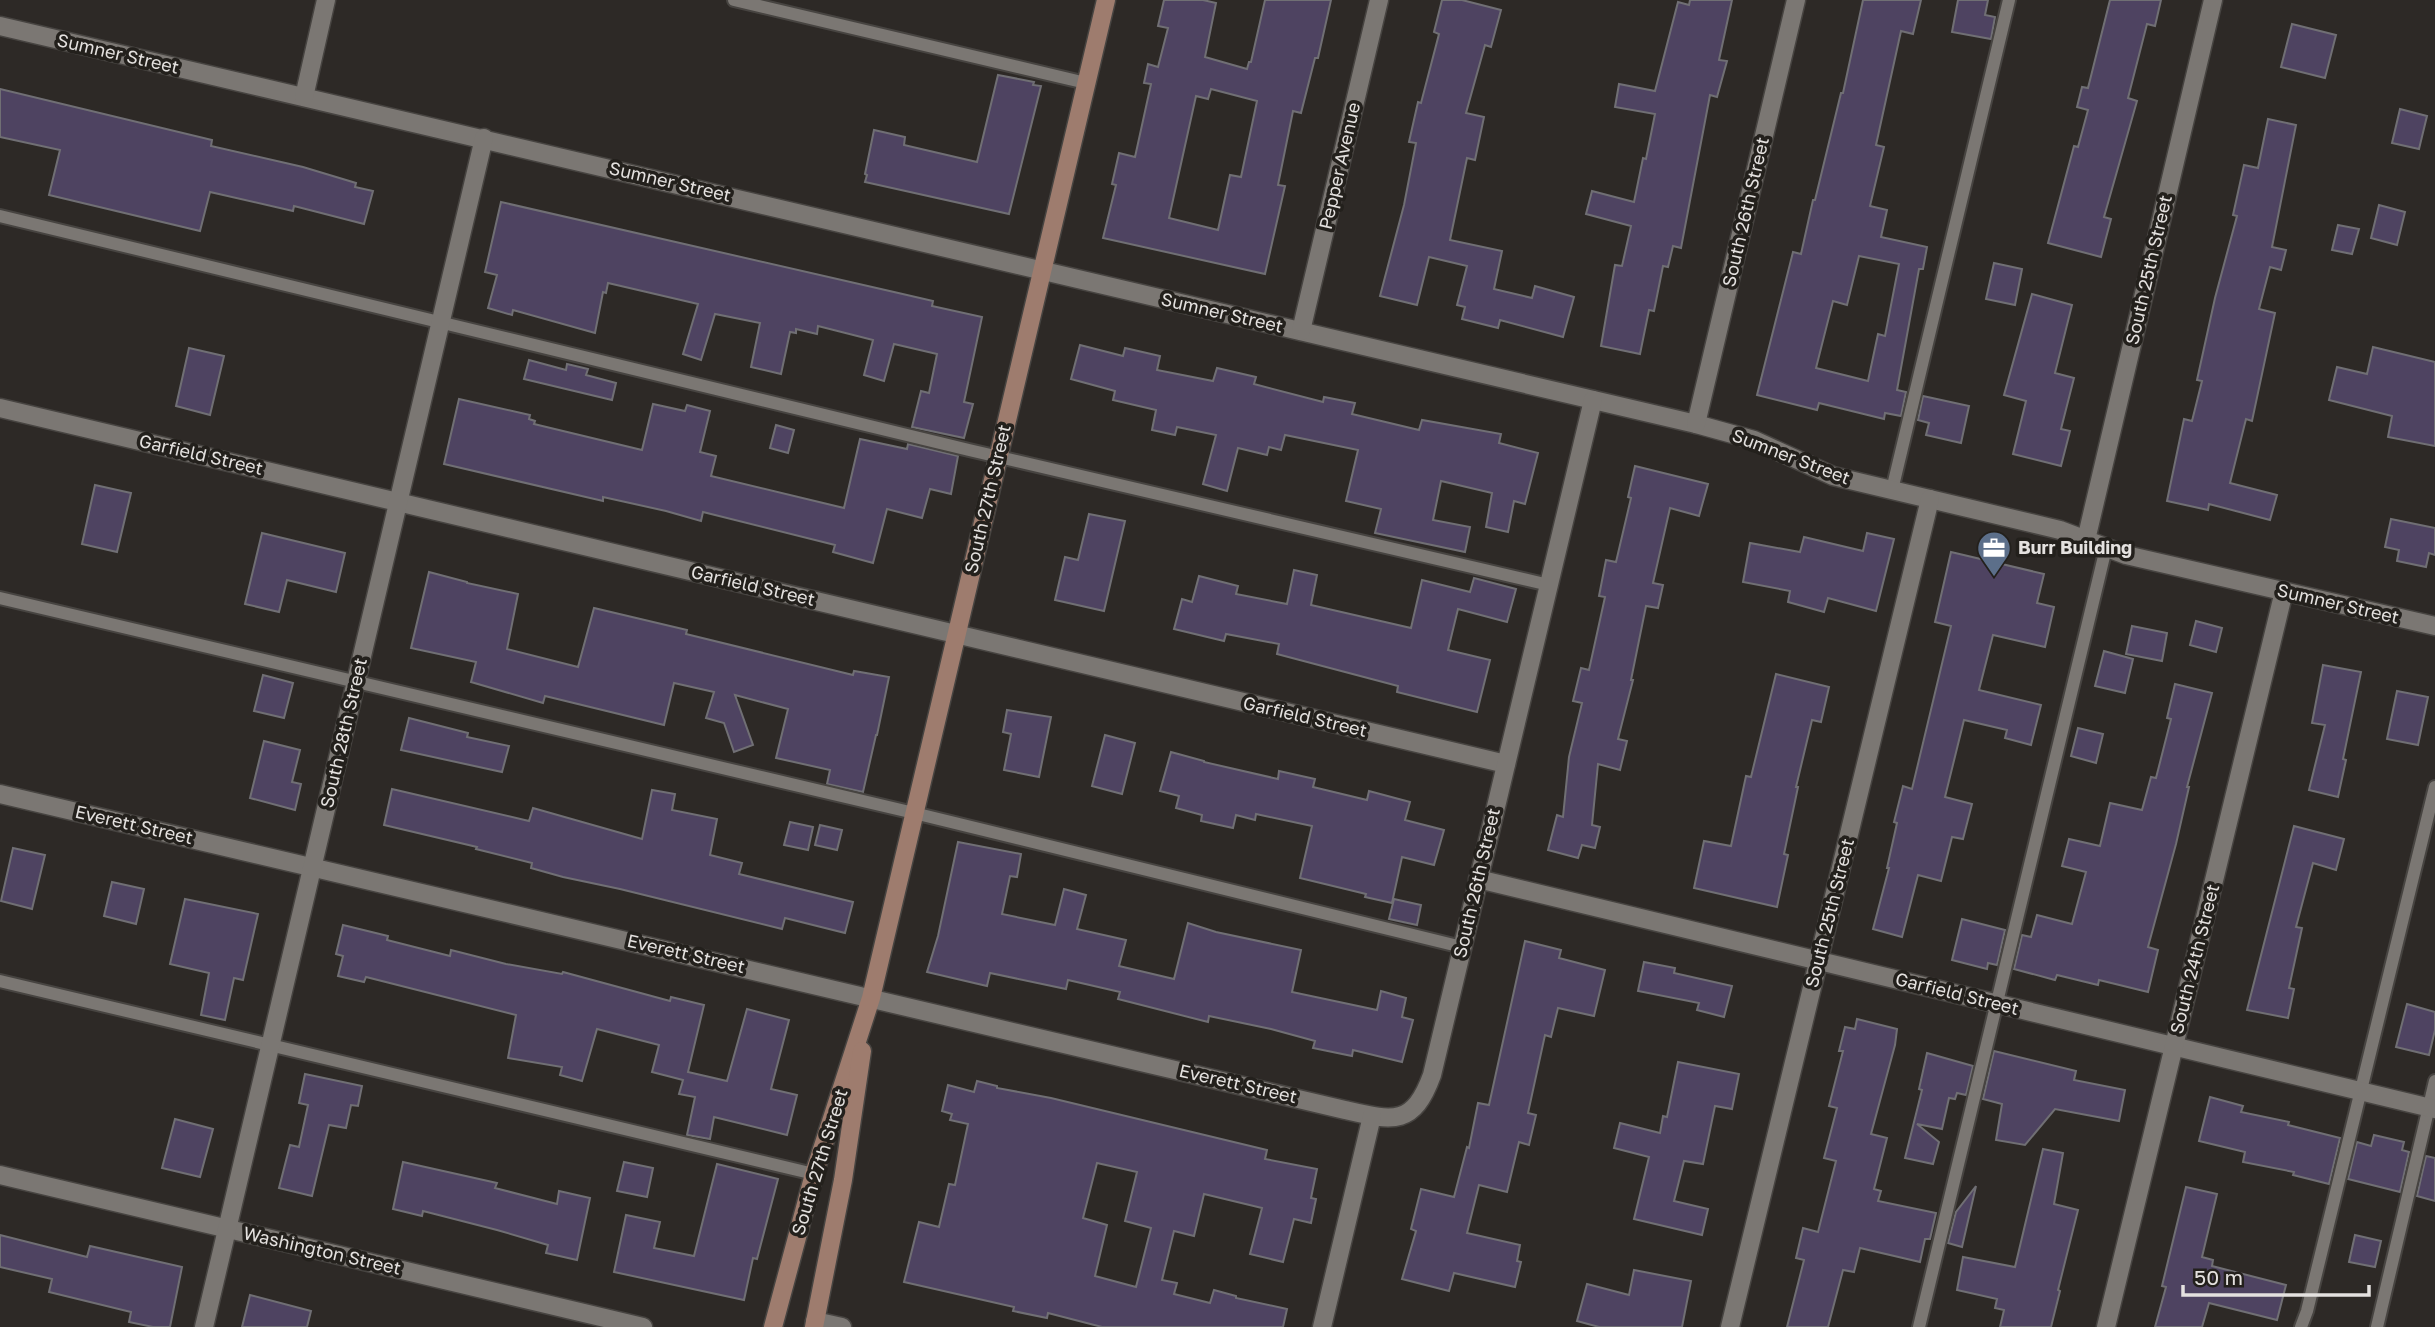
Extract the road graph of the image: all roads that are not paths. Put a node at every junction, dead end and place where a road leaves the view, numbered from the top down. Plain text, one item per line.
1 (326, 0) edge
2 (734, 0) edge
3 (1106, 0) edge
4 (1379, 0) edge
5 (1796, 0) edge
6 (2008, 0) edge
7 (2213, 0) edge
8 (0, 26) edge
9 (1086, 83) junction
10 (304, 97) junction
11 (484, 138) junction
12 (0, 216) edge
13 (1042, 271) junction
14 (440, 324) junction
15 (1301, 331) junction
16 (1593, 400) junction
17 (0, 408) edge
18 (1696, 424) junction
19 (998, 456) junction
20 (1892, 490) junction
21 (1930, 499) junction
22 (398, 501) junction
23 (2086, 540) junction
24 (2106, 548) junction
25 (1549, 585) junction
26 (2284, 591) junction
27 (0, 598) edge
28 (2435, 626) edge
29 (956, 634) junction
30 (355, 683) junction
31 (1506, 764) junction
32 (2435, 787) edge
33 (0, 794) edge
34 (914, 813) junction
35 (312, 866) junction
36 (1478, 879) junction
37 (1462, 947) junction
38 (1818, 961) junction
39 (0, 981) edge
40 (870, 998) junction
41 (1996, 1003) junction
42 (271, 1044) junction
43 (2174, 1046) junction
44 (2435, 1080) edge
45 (2362, 1091) junction
46 (2432, 1108) edge
47 (1372, 1116) junction
48 (814, 1174) junction
49 (0, 1175) edge
50 (227, 1229) junction
51 (814, 1324) edge
52 (204, 1327) edge
53 (643, 1327) edge
54 (773, 1327) edge
55 (842, 1327) edge
56 (1322, 1327) edge
57 (1730, 1327) edge
58 (1919, 1327) edge
59 (2106, 1327) edge
60 (2301, 1327) edge
61 (2377, 1327) edge

1 - 10 street
2 - 9 lane
3 - 9 main road, South 27th Street
4 - 15 street, Pepper Avenue
5 - 18 street, South 26th Street
6 - 20 lane
7 - 23 street, South 25th Street
8 - 10 street, Sumner Street
9 - 13 main road, South 27th Street
10 - 11 street, Sumner Street
11 - 13 street, Sumner Street
11 - 14 street, South 28th Street
12 - 14 lane
13 - 15 street, Sumner Street
13 - 19 main road, South 27th Street
14 - 19 lane
14 - 22 street, South 28th Street
15 - 16 street, Sumner Street
16 - 18 street, Sumner Street
16 - 25 street, South 26th Street
17 - 22 street, Garfield Street
18 - 20 street, Sumner Street
19 - 25 lane
19 - 29 main road, South 27th Street
20 - 21 street, Sumner Street
21 - 23 street, Sumner Street
21 - 38 street, South 25th Street
22 - 29 street, Garfield Street
22 - 30 street, South 28th Street
23 - 24 street, Sumner Street
24 - 26 street, Sumner Street
24 - 41 lane
25 - 31 street, South 26th Street
26 - 28 street, Sumner Street
26 - 43 street, South 24th Street
27 - 30 lane
29 - 31 street, Garfield Street
29 - 34 main road, South 27th Street
30 - 34 lane
30 - 35 street, South 28th Street
31 - 36 street, South 26th Street
32 - 45 lane
33 - 35 street, Everett Street
34 - 37 lane
34 - 40 main road, South 27th Street
35 - 40 street, Everett Street
35 - 42 street, South 28th Street
36 - 37 street, South 26th Street
36 - 38 street, Garfield Street
37 - 47 street, South 26th Street
38 - 41 street, Garfield Street
38 - 57 street, South 25th Street
39 - 42 lane
40 - 47 street, Everett Street
40 - 48 main road, South 27th Street
40 - 51 main road, South 27th Street
41 - 43 street, Garfield Street
41 - 58 lane
42 - 48 lane
42 - 50 street, South 28th Street
43 - 45 street, Garfield Street
43 - 59 street, South 24th Street
44 - 46 lane
45 - 46 street, Garfield Street
45 - 60 lane
46 - 61 lane
47 - 56 street
48 - 54 main road, South 27th Street
49 - 50 street, Washington Street
50 - 52 street, South 28th Street
50 - 53 street, Washington Street
51 - 55 street

